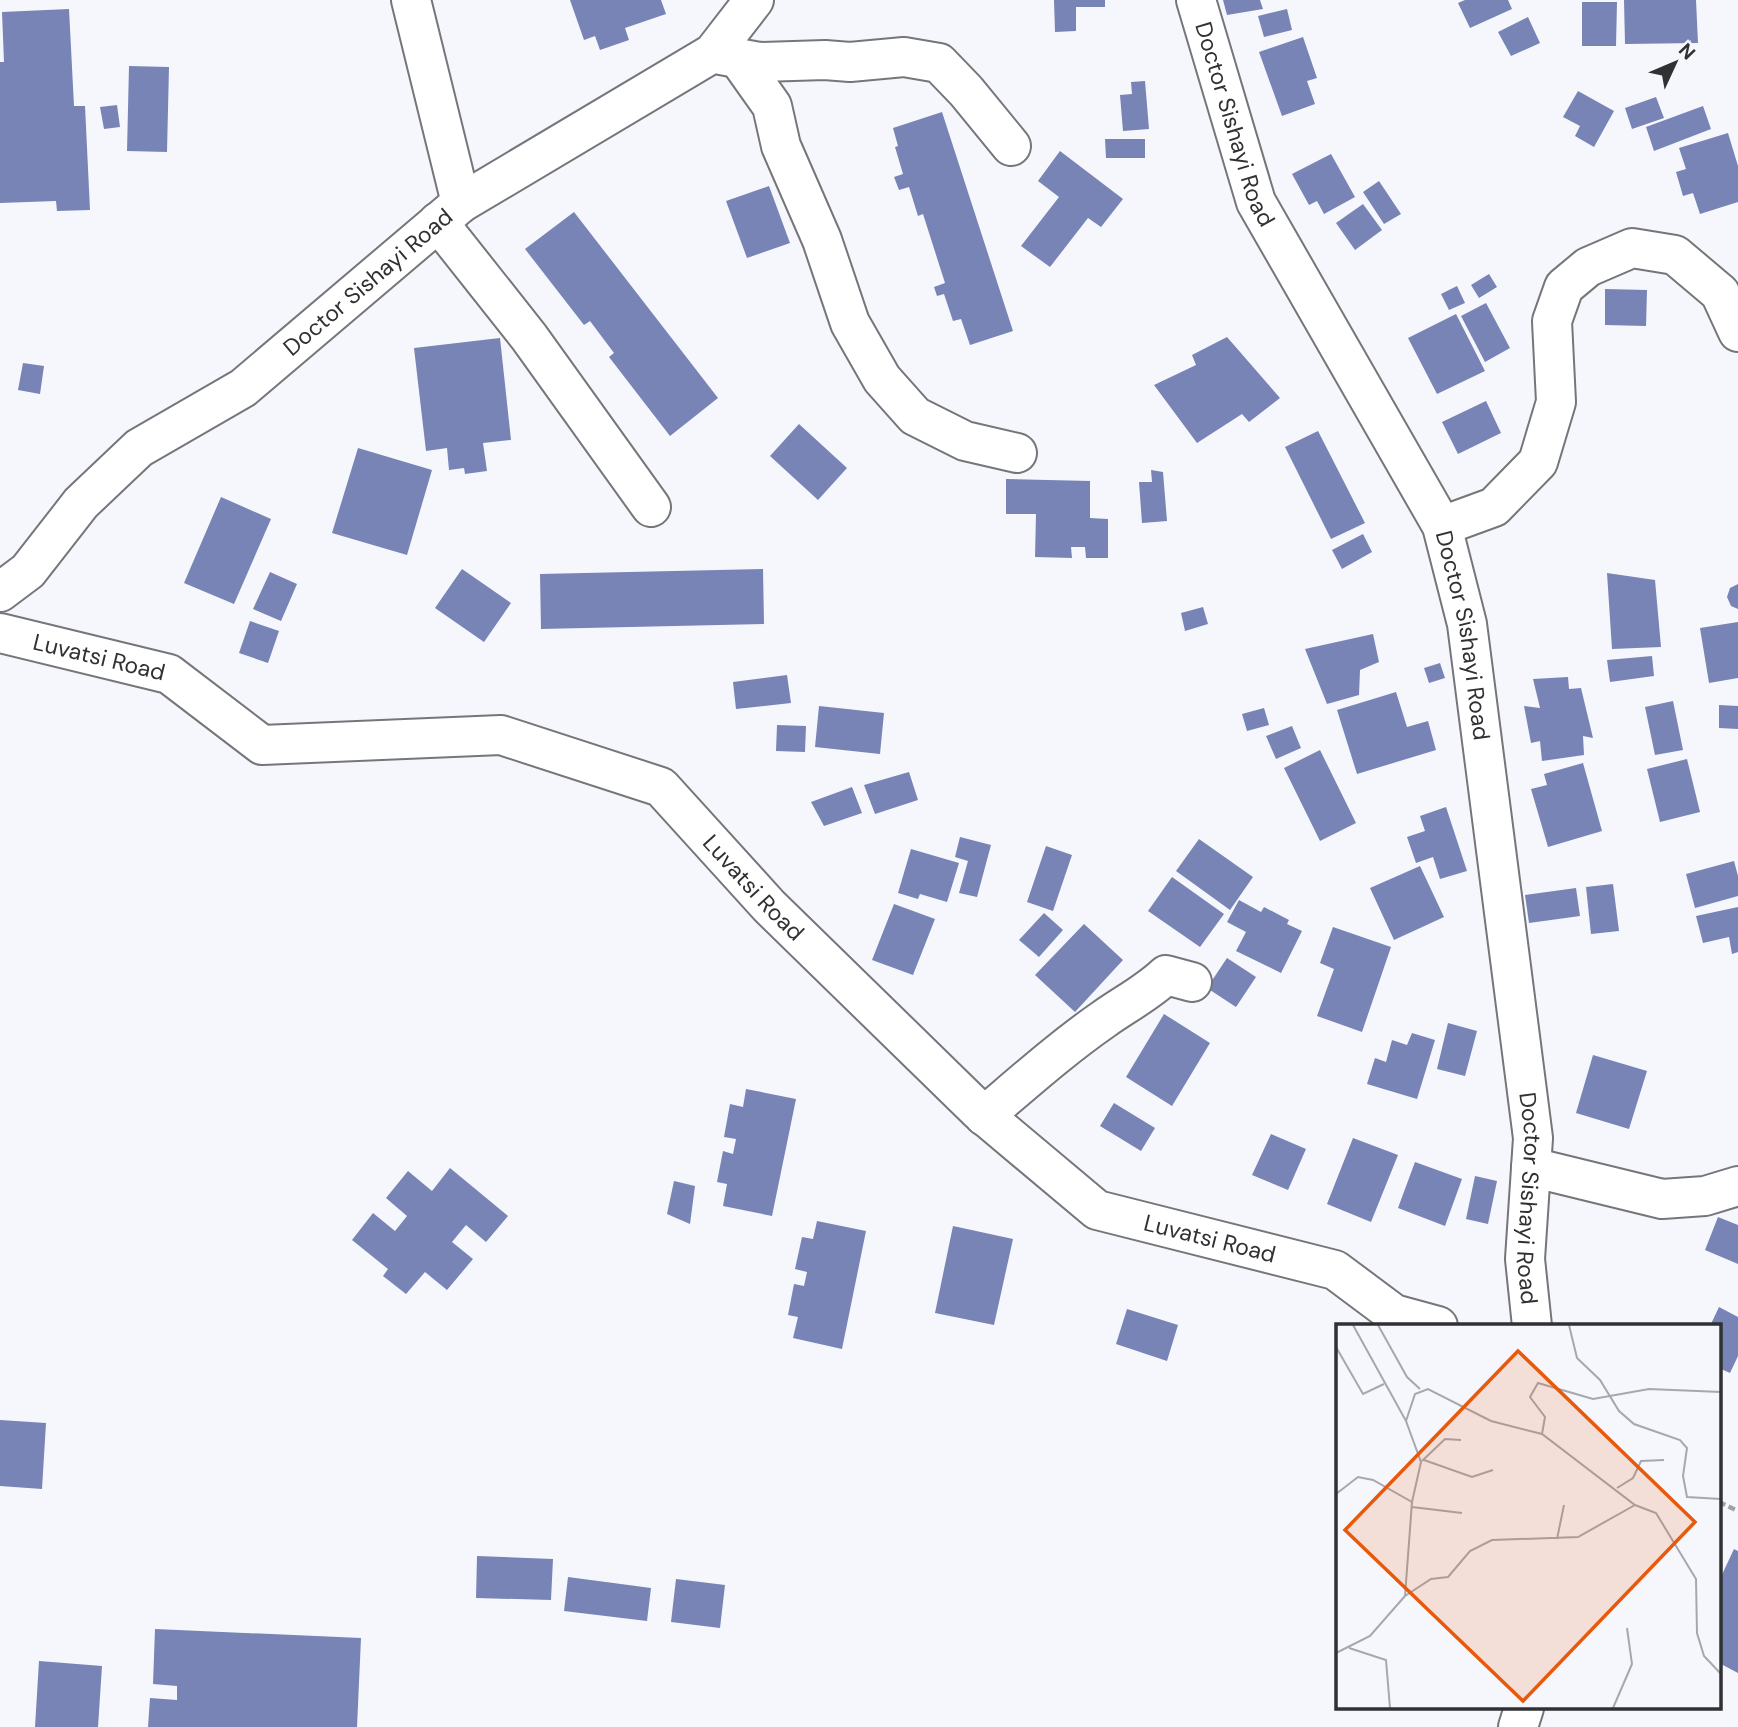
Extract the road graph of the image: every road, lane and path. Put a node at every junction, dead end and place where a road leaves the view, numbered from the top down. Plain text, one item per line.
1 (411, 0) edge
2 (754, 0) edge
3 (1195, 0) edge
4 (725, 55) junction
5 (1012, 146) dead end
6 (450, 213) junction
7 (1738, 332) edge
8 (1017, 453) dead end
9 (652, 507) dead end
10 (1442, 526) junction
11 (0, 592) edge
12 (0, 633) edge
13 (1192, 982) dead end
14 (984, 1116) junction
15 (1531, 1167) junction
16 (1738, 1186) edge
17 (1431, 1324) edge
18 (1532, 1324) edge
19 (1720, 1502) edge
20 (1738, 1511) edge
21 (1523, 1710) edge
22 (1518, 1727) edge

1 - 6 street
2 - 4 street, Doctor Sishayi Road
3 - 10 street, Doctor Sishayi Road
4 - 5 street
4 - 6 street, Doctor Sishayi Road
4 - 8 street
6 - 9 street
6 - 11 street, Doctor Sishayi Road
7 - 10 street
10 - 15 street, Doctor Sishayi Road
12 - 14 street, Luvatsi Road
13 - 14 street
14 - 17 street, Luvatsi Road
15 - 16 street
15 - 18 street, Doctor Sishayi Road
19 - 20 path
21 - 22 street

